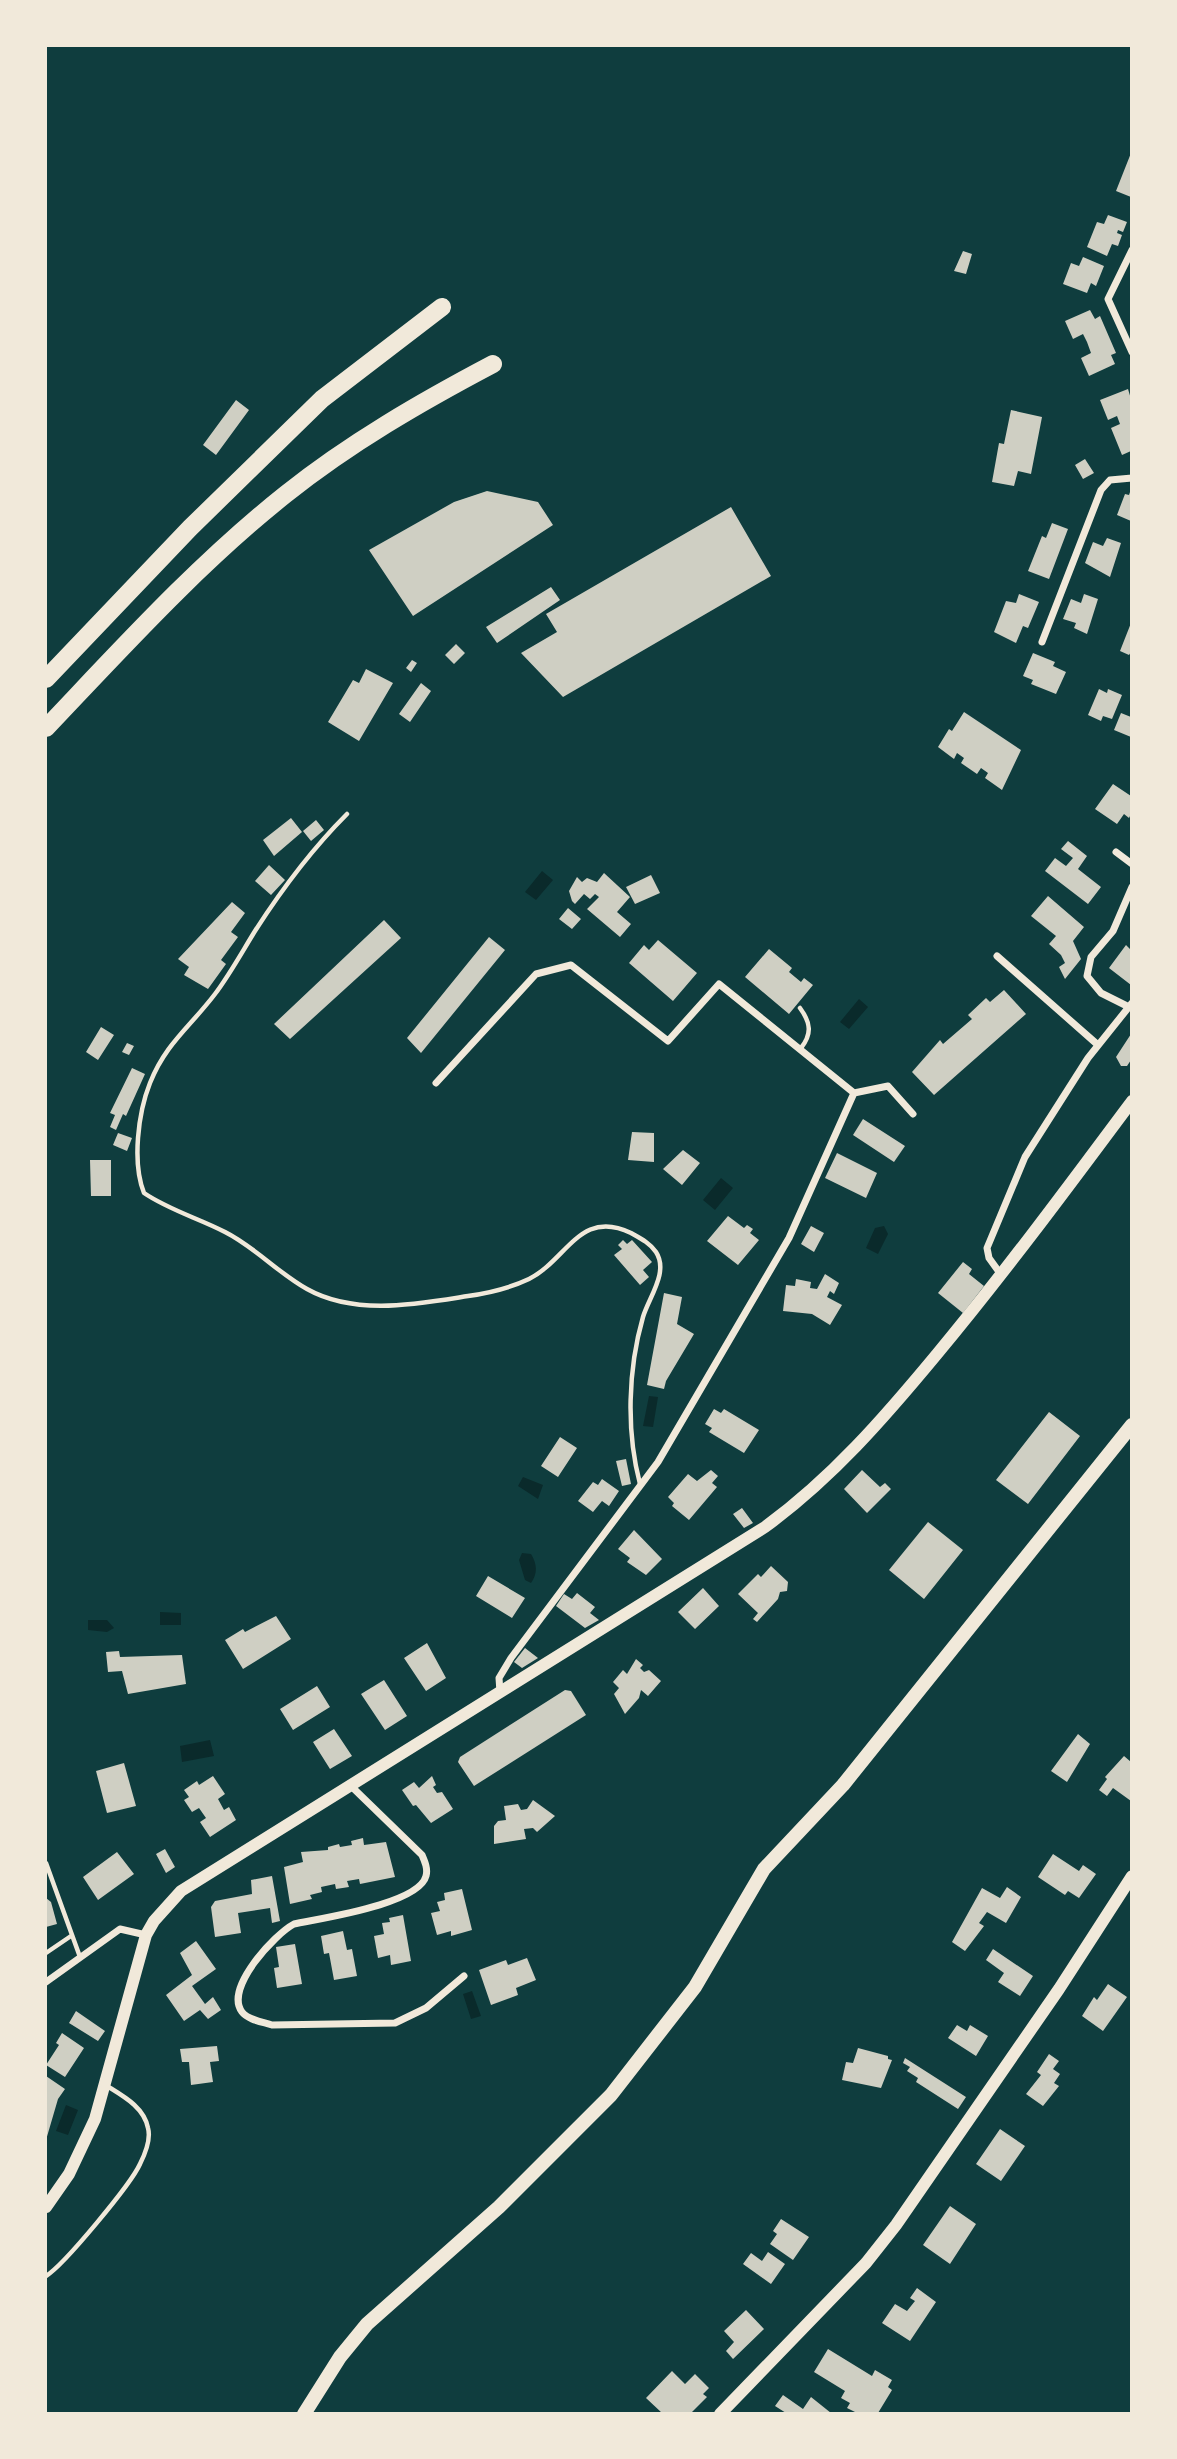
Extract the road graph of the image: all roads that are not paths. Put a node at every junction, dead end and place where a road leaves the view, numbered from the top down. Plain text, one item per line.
1 (1132, 250) edge
2 (442, 307) dead end
3 (1132, 352) edge
4 (494, 364) dead end
5 (1132, 478) edge
6 (1042, 642) dead end
7 (46, 679) edge
8 (46, 728) edge
9 (347, 814) dead end
10 (1116, 852) dead end
11 (1132, 864) edge
12 (1132, 887) edge
13 (998, 956) dead end
14 (1129, 1005) edge
15 (800, 1008) dead end
16 (1098, 1045) junction
17 (801, 1048) junction
18 (436, 1083) dead end
19 (854, 1093) junction
20 (1132, 1101) edge
21 (913, 1114) dead end
22 (1002, 1276) junction
23 (1132, 1425) edge
24 (640, 1485) junction
25 (500, 1693) junction
26 (352, 1787) junction
27 (46, 1863) edge
28 (1132, 1876) edge
29 (71, 1936) junction
30 (146, 1936) junction
31 (46, 1953) edge
32 (80, 1957) junction
33 (464, 1976) dead end
34 (46, 1982) edge
35 (107, 2086) junction
36 (46, 2207) edge
37 (46, 2276) edge
38 (304, 2413) edge
39 (720, 2413) edge

1 - 3 street
2 - 7 highway
4 - 8 highway
5 - 6 street
9 - 24 lane
10 - 11 street
12 - 14 street
13 - 16 street
14 - 16 street
15 - 17 lane
16 - 22 street
17 - 18 street
17 - 19 street
19 - 21 street
19 - 24 street
20 - 22 street
22 - 25 street
23 - 38 main road
24 - 25 street
25 - 26 street
26 - 30 street
26 - 33 street
27 - 29 lane
28 - 39 street
29 - 31 lane
29 - 32 lane
30 - 32 street
30 - 35 street
32 - 34 street
35 - 36 street
35 - 37 lane

